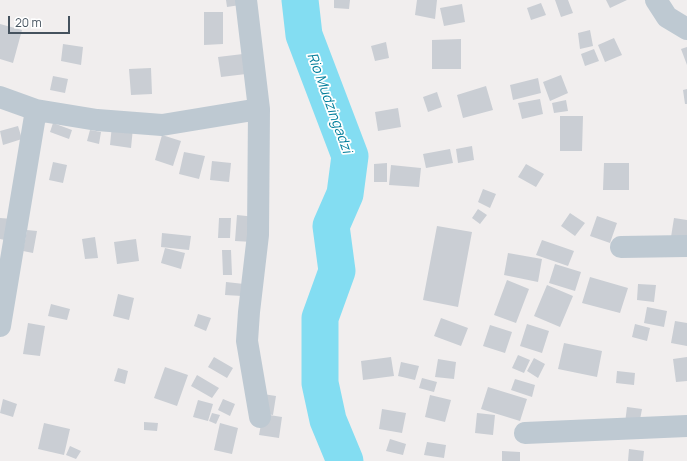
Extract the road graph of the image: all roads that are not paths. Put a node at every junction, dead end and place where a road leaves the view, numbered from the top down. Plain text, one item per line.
1 (246, 0) edge
2 (656, 0) edge
3 (687, 29) edge
4 (0, 97) edge
5 (259, 109) junction
6 (36, 110) junction
7 (687, 246) edge
8 (621, 247) dead end
9 (0, 326) edge
10 (260, 417) dead end
11 (687, 426) edge
12 (525, 433) dead end

1 - 5 street
2 - 3 street
4 - 6 street
5 - 6 street
5 - 10 street
6 - 9 street
7 - 8 street
11 - 12 street

